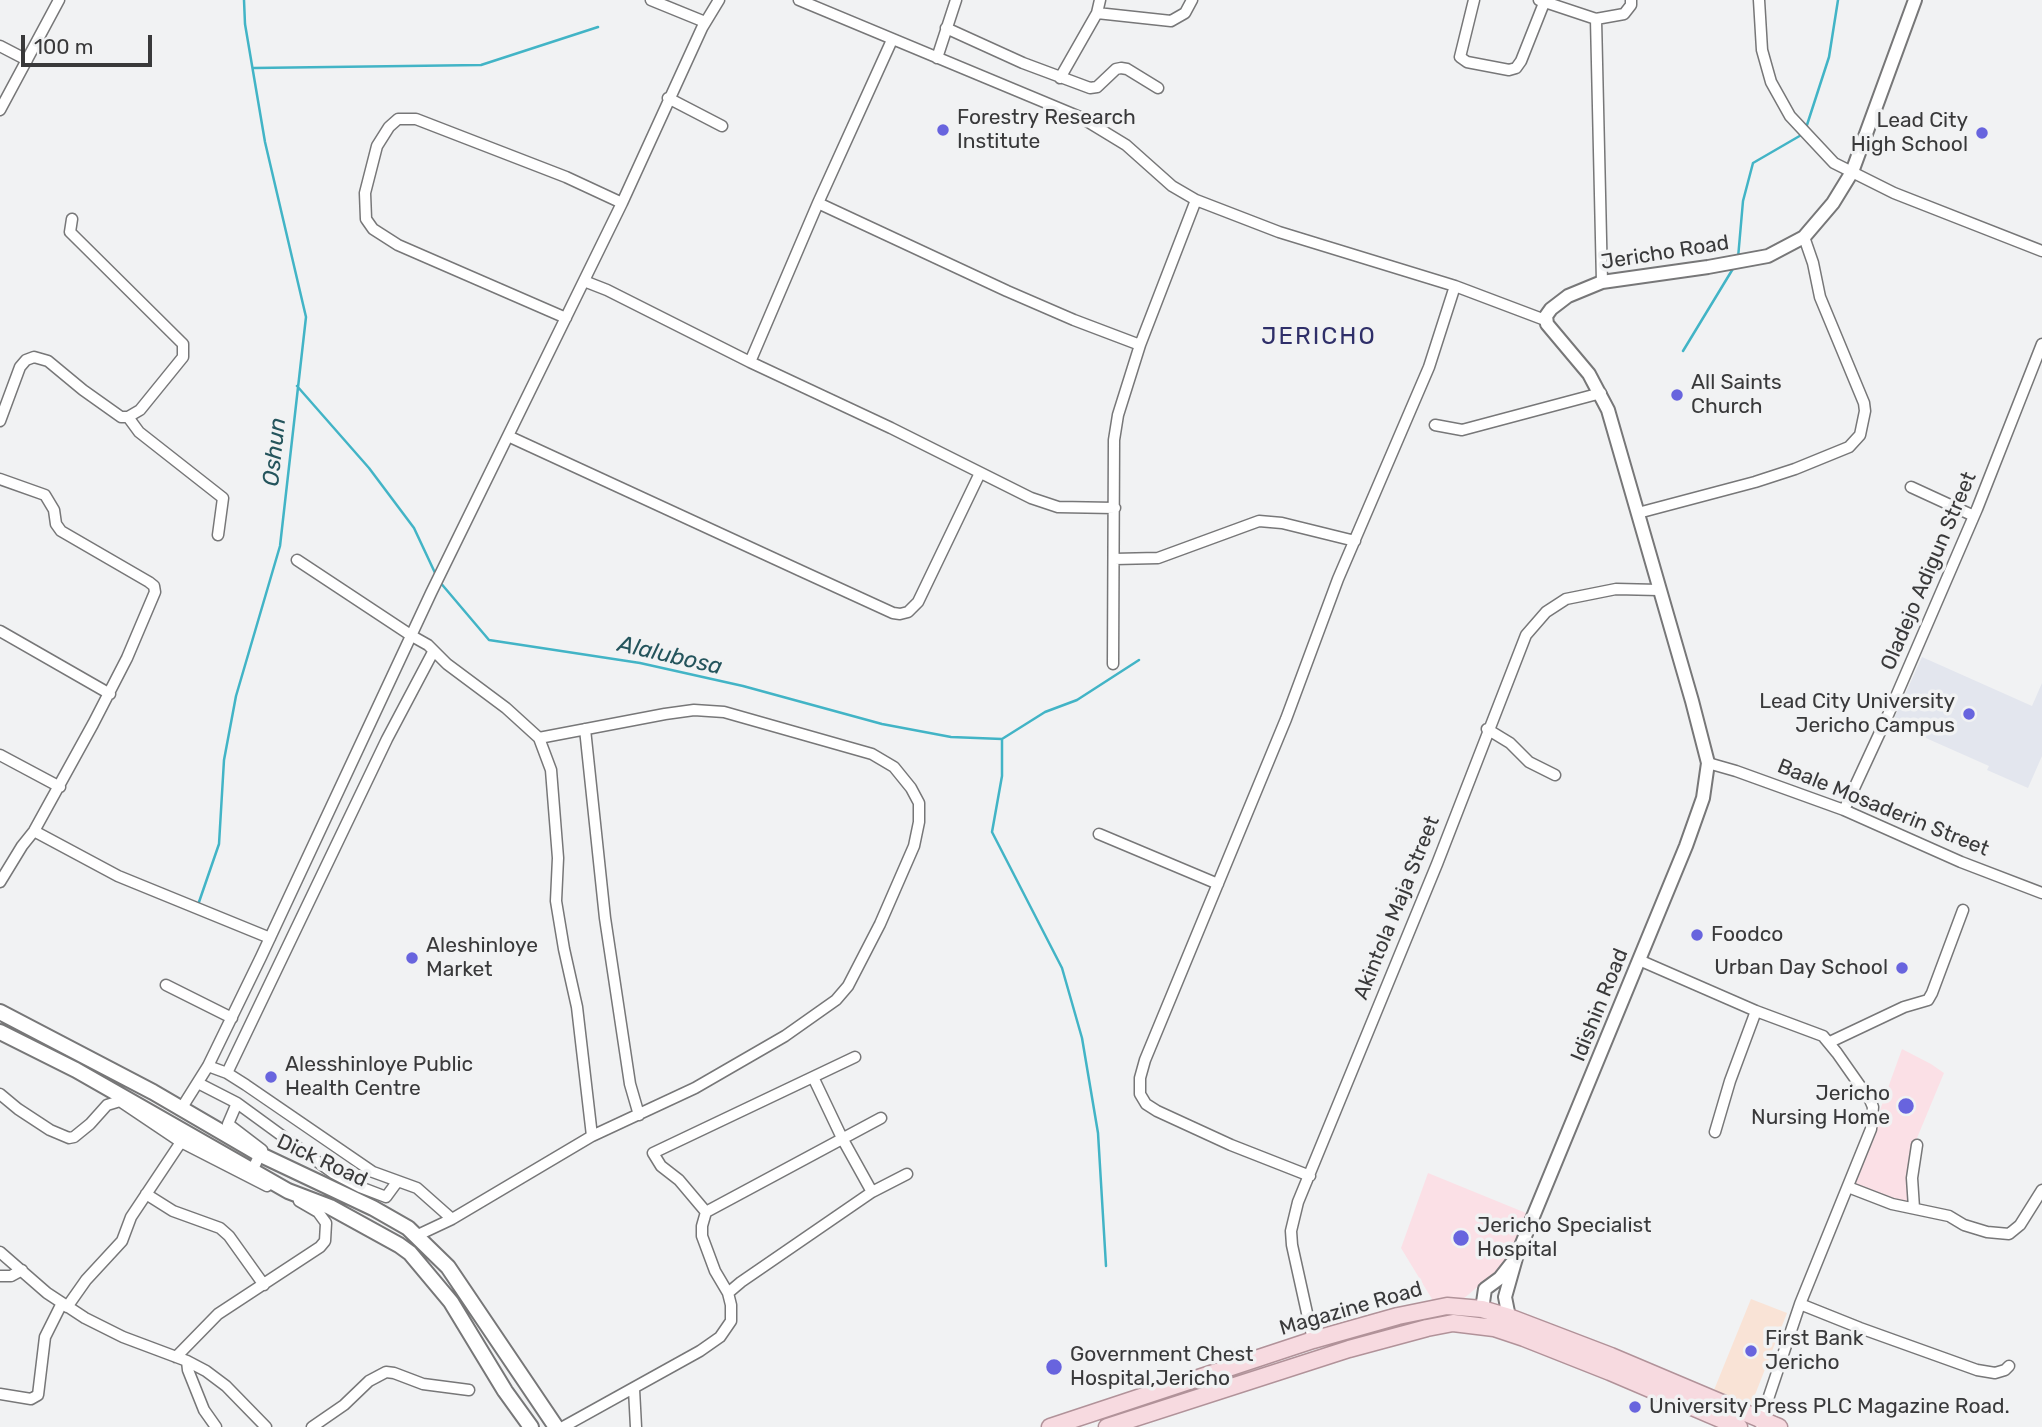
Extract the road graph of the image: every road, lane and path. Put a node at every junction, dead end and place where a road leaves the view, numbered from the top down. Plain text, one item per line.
1 (59, 0) edge
2 (651, 0) edge
3 (719, 0) edge
4 (799, 0) edge
5 (956, 0) edge
6 (1100, 0) edge
7 (1192, 0) edge
8 (1474, 0) edge
9 (1631, 0) edge
10 (1759, 0) edge
11 (1915, 0) edge
12 (1541, 1) edge
13 (1569, 6) edge
14 (1097, 13) junction
15 (1596, 19) junction
16 (705, 22) junction
17 (946, 28) junction
18 (892, 40) junction
19 (0, 46) edge
20 (936, 58) junction
21 (27, 60) junction
22 (1060, 78) junction
23 (1158, 89) dead end
24 (668, 98) junction
25 (0, 110) edge
26 (722, 125) dead end
27 (1852, 173) junction
28 (1196, 200) junction
29 (622, 203) junction
30 (818, 203) junction
31 (72, 219) dead end
32 (1804, 237) junction
33 (2042, 251) edge
34 (584, 281) junction
35 (1602, 282) junction
36 (1455, 286) junction
37 (566, 318) junction
38 (1545, 320) junction
39 (2042, 344) edge
40 (1140, 345) junction
41 (750, 362) junction
42 (1601, 393) junction
43 (128, 417) junction
44 (0, 421) edge
45 (1435, 425) dead end
46 (508, 436) junction
47 (980, 473) junction
48 (0, 479) edge
49 (1911, 487) dead end
50 (1115, 509) junction
51 (1638, 513) junction
52 (1974, 516) junction
53 (218, 535) dead end
54 (1355, 541) junction
55 (1114, 559) junction
56 (297, 560) dead end
57 (1659, 590) junction
58 (0, 631) edge
59 (412, 636) junction
60 (433, 652) junction
61 (1113, 664) dead end
62 (110, 694) junction
63 (585, 729) junction
64 (1488, 729) junction
65 (539, 738) junction
66 (0, 755) edge
67 (1708, 763) junction
68 (1555, 775) dead end
69 (60, 786) junction
70 (1844, 810) junction
71 (34, 831) junction
72 (1099, 834) dead end
73 (0, 882) edge
74 (1218, 884) junction
75 (2042, 893) edge
76 (1963, 910) dead end
77 (270, 938) junction
78 (1639, 960) junction
79 (166, 985) dead end
80 (1756, 1011) junction
81 (0, 1012) edge
82 (232, 1017) junction
83 (0, 1032) edge
84 (1830, 1042) junction
85 (855, 1057) dead end
86 (208, 1066) junction
87 (227, 1073) junction
88 (813, 1077) junction
89 (198, 1083) junction
90 (0, 1094) edge
91 (237, 1103) junction
92 (181, 1109) junction
93 (639, 1115) junction
94 (881, 1118) dead end
95 (1715, 1132) dead end
96 (592, 1136) junction
97 (842, 1138) junction
98 (181, 1142) junction
99 (1917, 1145) dead end
100 (261, 1156) junction
101 (252, 1171) junction
102 (907, 1174) dead end
103 (1310, 1176) junction
104 (397, 1182) junction
105 (1849, 1187) junction
106 (2042, 1190) edge
107 (872, 1192) junction
108 (146, 1194) junction
109 (1914, 1208) junction
110 (706, 1212) junction
111 (452, 1219) junction
112 (418, 1236) junction
113 (0, 1252) edge
114 (1516, 1258) junction
115 (22, 1270) junction
116 (0, 1276) edge
117 (264, 1285) junction
118 (728, 1293) junction
119 (1800, 1304) junction
120 (64, 1305) junction
121 (1482, 1308) junction
122 (1509, 1317) junction
123 (1313, 1340) junction
124 (176, 1357) junction
125 (187, 1361) junction
126 (2008, 1366) dead end
127 (1177, 1385) junction
128 (634, 1389) junction
129 (469, 1390) dead end
130 (0, 1394) edge
131 (1180, 1403) junction
132 (1760, 1423) edge
133 (216, 1427) edge
134 (265, 1427) edge
135 (313, 1427) edge
136 (531, 1427) edge
137 (556, 1427) edge
138 (563, 1427) edge
139 (636, 1427) edge
140 (1050, 1427) edge
141 (1107, 1427) edge
142 (1738, 1427) edge
143 (1779, 1427) edge

1 - 21 street
2 - 16 street
3 - 16 street
4 - 18 street
5 - 17 street
6 - 14 street
7 - 14 street
8 - 12 street
9 - 15 street
10 - 27 street
11 - 27 street, Jericho Road
12 - 13 street
13 - 15 street
14 - 22 street
15 - 35 street
16 - 24 street
17 - 20 street
17 - 22 street
18 - 20 street
18 - 30 street
19 - 21 street
20 - 28 street
21 - 25 street
22 - 23 street
24 - 26 street
24 - 29 street
27 - 32 street, Jericho Road
27 - 33 street
28 - 36 street
28 - 40 street
29 - 34 street
29 - 37 street
30 - 40 street
30 - 41 street
31 - 43 street
32 - 35 street, Jericho Road
32 - 51 street
34 - 37 street
34 - 41 street
35 - 38 street, Jericho Road
36 - 38 street
36 - 54 street
37 - 46 street
38 - 42 street
39 - 52 street, Oladejo Adigun Street
40 - 50 street
41 - 47 street
42 - 45 street
42 - 51 street
43 - 44 street
43 - 53 street
46 - 47 street
46 - 59 street
47 - 50 street
48 - 62 street
49 - 52 street
50 - 55 street
51 - 57 street
52 - 70 street, Oladejo Adigun Street
54 - 55 street
54 - 74 street
55 - 61 street
56 - 59 street
57 - 64 street, Akintola Maja Street
57 - 67 street
58 - 62 street
59 - 60 street
59 - 77 street
60 - 65 street
60 - 87 street
62 - 69 street
63 - 65 street
63 - 93 street
63 - 93 street
64 - 68 street
64 - 103 street, Akintola Maja Street
65 - 96 street
66 - 69 street
67 - 70 street, Baale Mosaderin Street
67 - 78 street, Idishin Road
69 - 71 street
70 - 75 street, Baale Mosaderin Street
71 - 73 street
71 - 77 street
72 - 74 street
74 - 103 street
76 - 84 street
77 - 82 street
78 - 80 street
78 - 114 street, Idishin Road
79 - 82 street
80 - 84 street
80 - 95 street
81 - 92 main road, Dick Road
82 - 86 street
83 - 101 main road, Dick Road
84 - 105 street
85 - 88 street
86 - 87 street
86 - 89 street
87 - 104 street
88 - 97 street
88 - 110 street
89 - 91 street
89 - 92 street
90 - 98 street
91 - 100 street
91 - 104 street
92 - 100 main road, Dick Road
93 - 96 street
94 - 97 street
96 - 111 street
97 - 107 street
97 - 110 street
98 - 108 street
98 - 117 street
99 - 109 street
100 - 101 street
100 - 112 main road, Dick Road
101 - 136 main road, Dick Road
102 - 107 street
103 - 123 street, Akintola Maja Street
104 - 111 street
105 - 109 street
105 - 119 street
106 - 109 street
107 - 118 street
108 - 117 street
108 - 120 street
110 - 118 street
111 - 112 street
112 - 137 main road, Dick Road
113 - 115 street
114 - 121 street
114 - 122 street
115 - 116 street
115 - 120 street
117 - 124 street
118 - 128 street
119 - 126 street
119 - 132 street
120 - 124 street
120 - 130 street
121 - 122 main road, Magazine Road
121 - 123 main road, Magazine Road
122 - 132 main road, Magazine Road
123 - 127 main road, Magazine Road
124 - 125 street
125 - 133 street
125 - 134 street
127 - 131 main road
127 - 140 main road, Magazine Road
128 - 138 street
128 - 139 street
129 - 135 street
131 - 141 main road, Magazine Road
131 - 142 main road, Magazine Road
132 - 143 main road, Magazine Road

